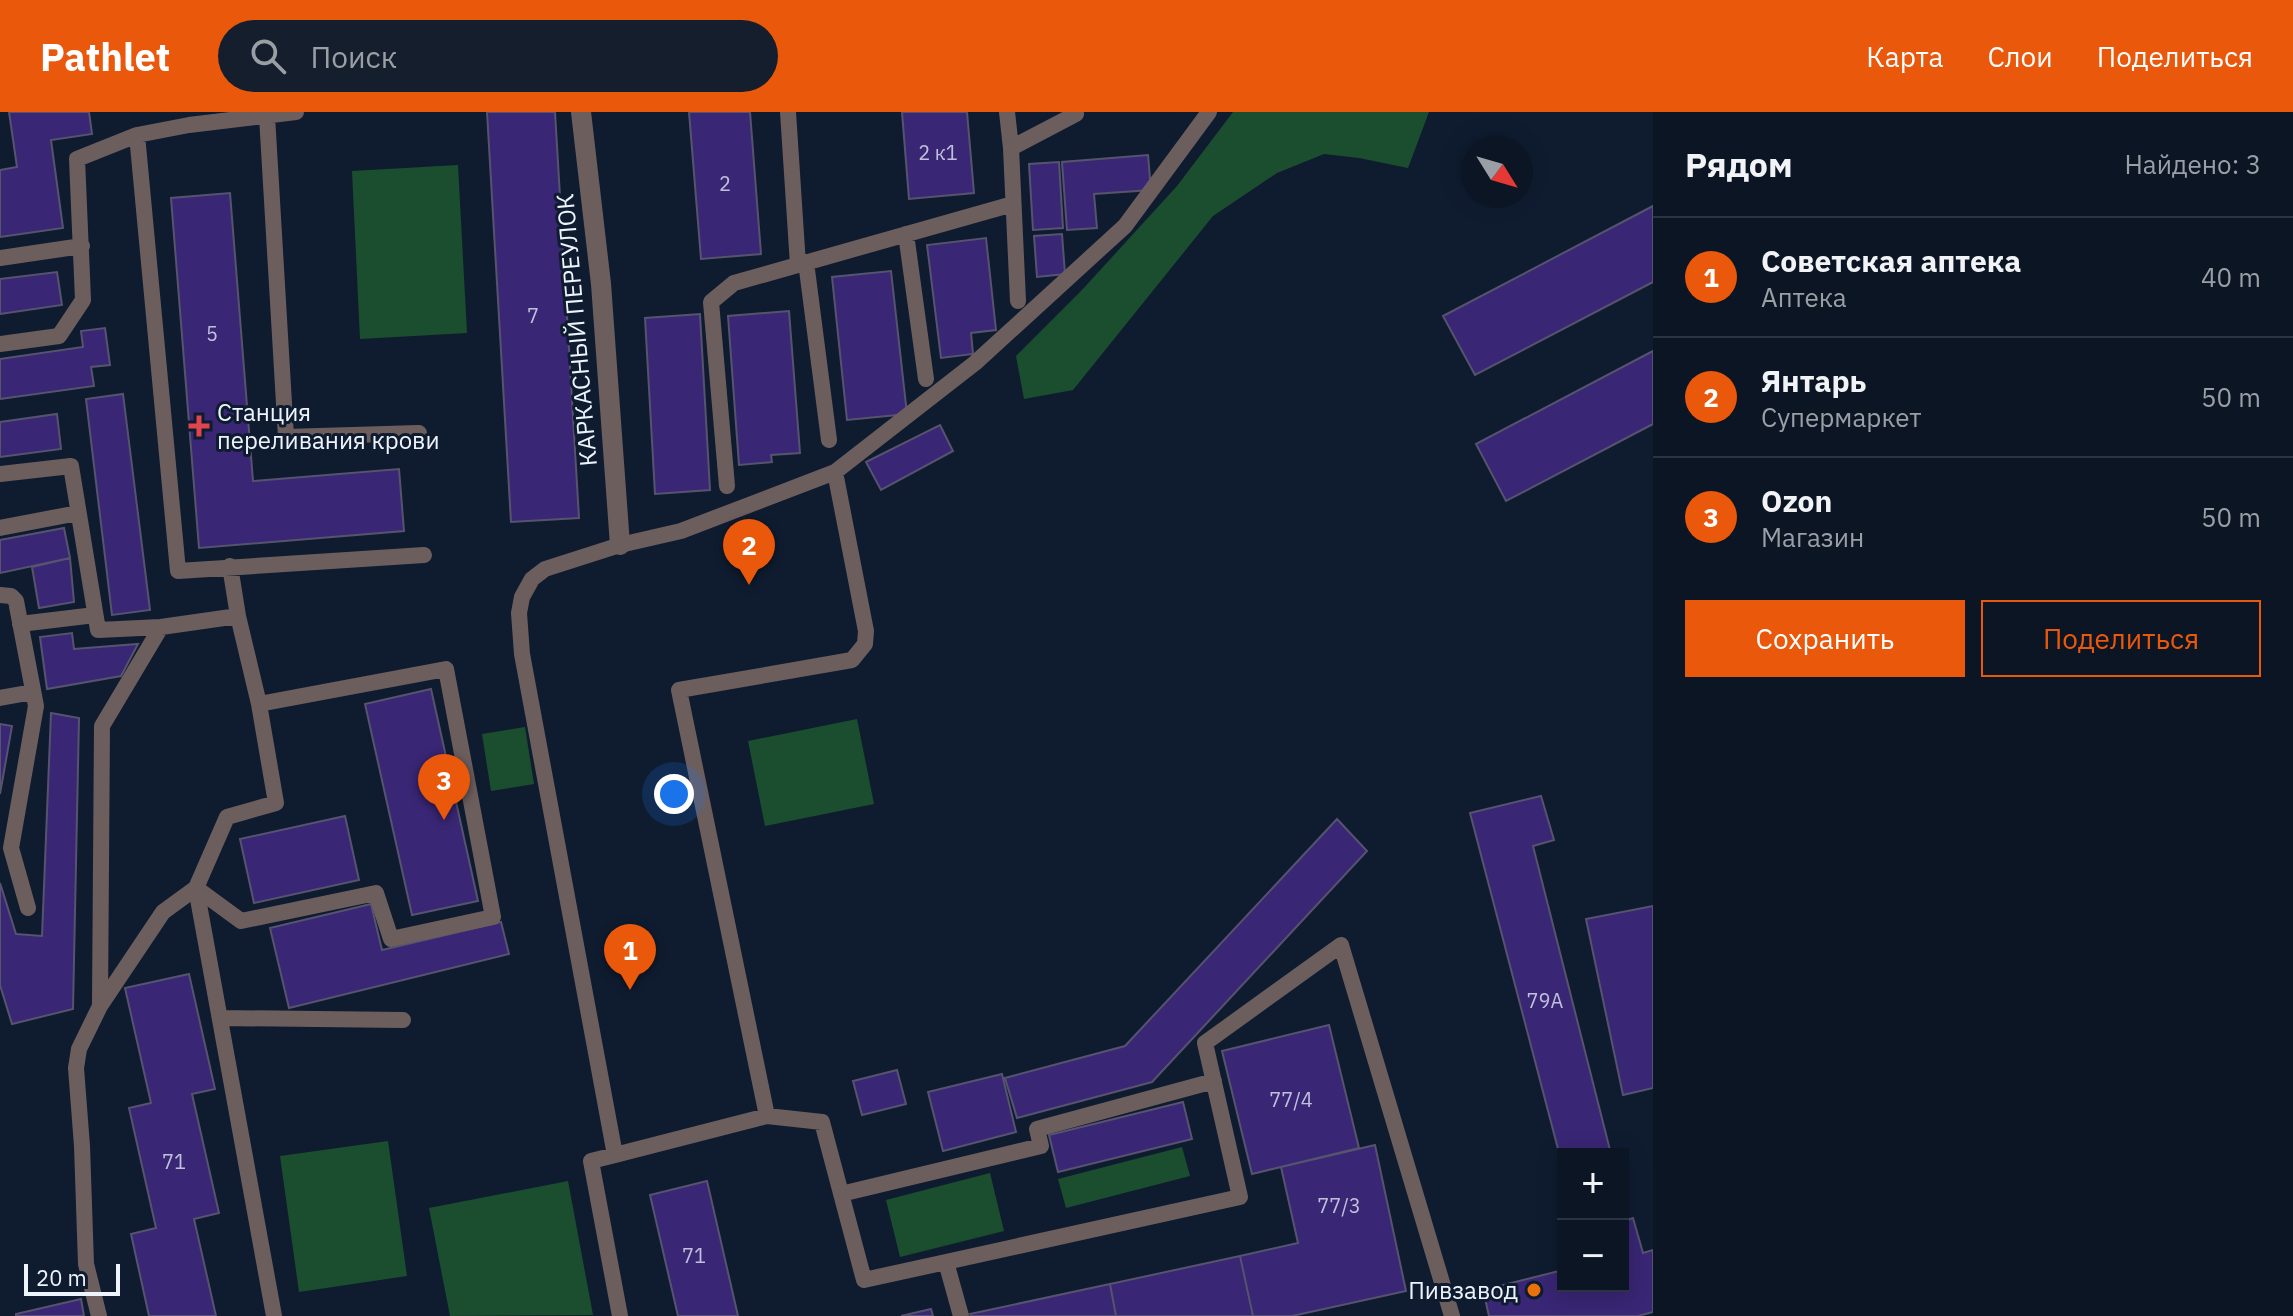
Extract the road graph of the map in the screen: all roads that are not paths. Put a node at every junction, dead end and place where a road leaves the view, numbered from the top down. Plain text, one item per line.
1 (296, 112) edge
2 (581, 112) edge
3 (788, 112) edge
4 (1007, 112) edge
5 (1209, 112) edge
6 (1080, 113) edge
7 (267, 116) junction
8 (188, 119) edge
9 (137, 135) junction
10 (1011, 148) junction
11 (1013, 204) junction
12 (906, 234) junction
13 (82, 246) junction
14 (0, 258) edge
15 (802, 264) junction
16 (1018, 301) dead end
17 (0, 344) edge
18 (926, 379) dead end
19 (419, 433) dead end
20 (829, 440) dead end
21 (835, 472) junction
22 (0, 474) edge
23 (727, 486) dead end
24 (78, 513) junction
25 (0, 528) edge
26 (620, 545) junction
27 (424, 555) dead end
28 (230, 566) junction
29 (0, 595) edge
30 (95, 615) junction
31 (238, 616) junction
32 (20, 624) junction
33 (161, 627) junction
34 (33, 692) junction
35 (0, 698) edge
36 (259, 704) junction
37 (196, 888) junction
38 (28, 908) dead end
39 (100, 1006) junction
40 (220, 1018) junction
41 (403, 1020) dead end
42 (1214, 1081) junction
43 (767, 1116) junction
44 (615, 1155) junction
45 (841, 1194) junction
46 (946, 1262) junction
47 (99, 1316) edge
48 (274, 1316) edge
49 (620, 1316) edge
50 (961, 1316) edge
51 (1452, 1316) edge

1 - 7 lane
2 - 26 street, КАРКАСНЫЙ ПЕРЕУЛОК
3 - 15 lane
4 - 10 lane
5 - 21 lane
6 - 10 lane
7 - 8 lane
7 - 19 lane
8 - 9 lane
9 - 13 lane
9 - 28 lane
10 - 11 lane
11 - 12 lane
11 - 16 lane
12 - 15 lane
12 - 18 lane
13 - 14 lane
13 - 17 lane
15 - 20 lane
15 - 23 lane
21 - 26 lane
21 - 43 lane
22 - 24 lane
24 - 25 lane
24 - 30 lane
26 - 44 lane
27 - 28 lane
28 - 31 lane
29 - 32 lane
30 - 32 lane
30 - 33 lane
31 - 33 lane
31 - 36 lane
32 - 34 lane
33 - 39 lane
34 - 35 lane
34 - 38 lane
36 - 37 lane
36 - 37 lane
37 - 39 lane
37 - 40 lane
39 - 47 lane
40 - 41 lane
40 - 48 lane
42 - 45 lane
42 - 46 lane
42 - 51 lane
43 - 44 lane
43 - 45 lane
44 - 49 lane
45 - 46 lane
46 - 50 lane

